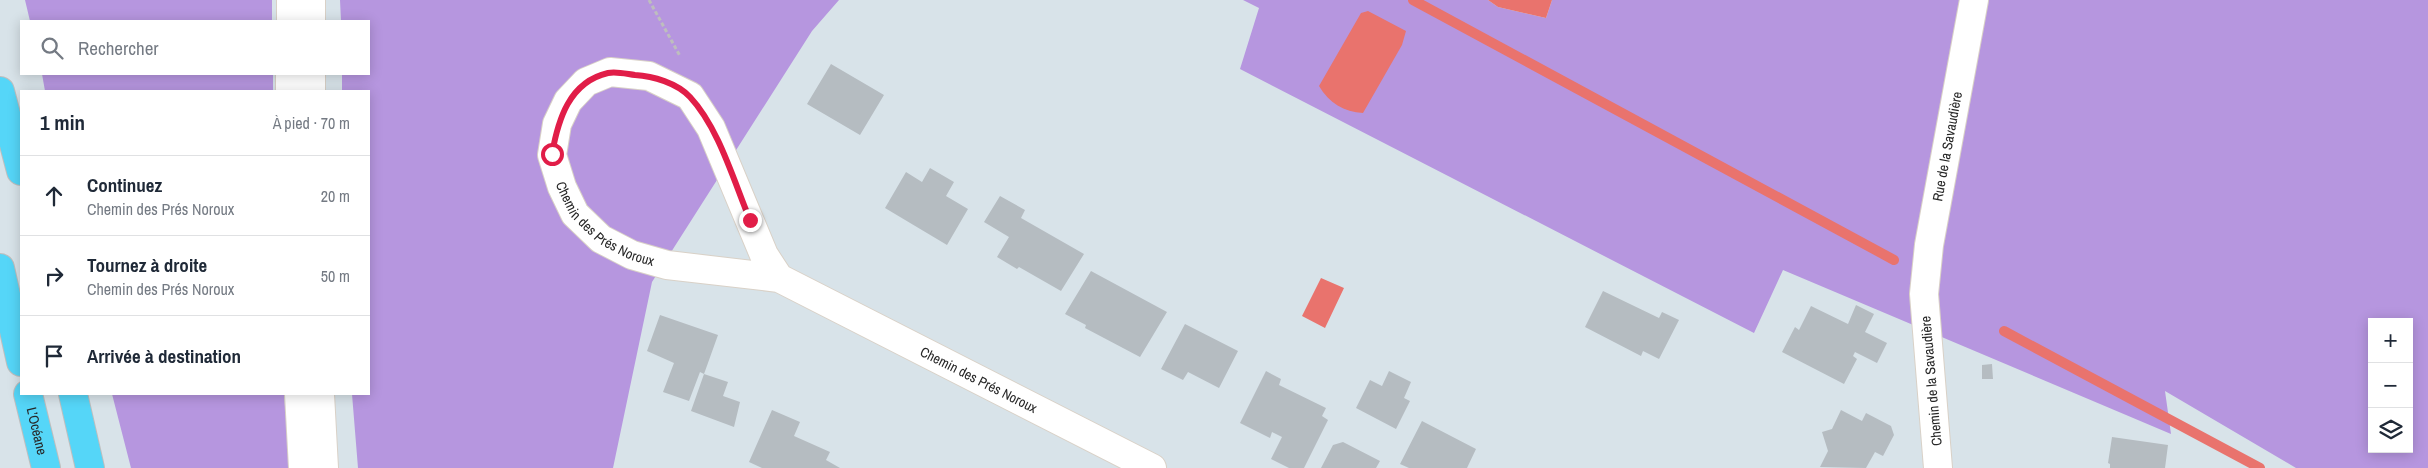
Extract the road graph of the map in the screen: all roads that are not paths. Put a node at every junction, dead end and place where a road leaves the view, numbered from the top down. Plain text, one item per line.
1 (291, 0) edge
2 (311, 0) edge
3 (1974, 0) edge
4 (291, 20) edge
5 (311, 20) edge
6 (290, 75) edge
7 (311, 75) edge
8 (290, 90) edge
9 (311, 90) edge
10 (0, 91) edge
11 (20, 167) edge
12 (0, 268) edge
13 (779, 278) junction
14 (1924, 294) joint
15 (20, 358) edge
16 (28, 395) edge
17 (73, 395) edge
18 (299, 395) edge
19 (320, 395) edge
20 (46, 468) edge
21 (90, 468) edge
22 (303, 468) edge
23 (324, 468) edge
24 (1152, 468) edge
25 (1938, 468) edge

1 - 4 street
2 - 5 street
3 - 14 street, Rue de la Savaudière
6 - 8 street
7 - 9 street
10 - 11 highway
12 - 15 highway
13 - 13 street, Chemin des Prés Noroux
13 - 24 street, Chemin des Prés Noroux
14 - 25 street, Chemin de la Savaudière
16 - 20 highway, L’Océane
17 - 21 highway
18 - 22 street
19 - 23 street

